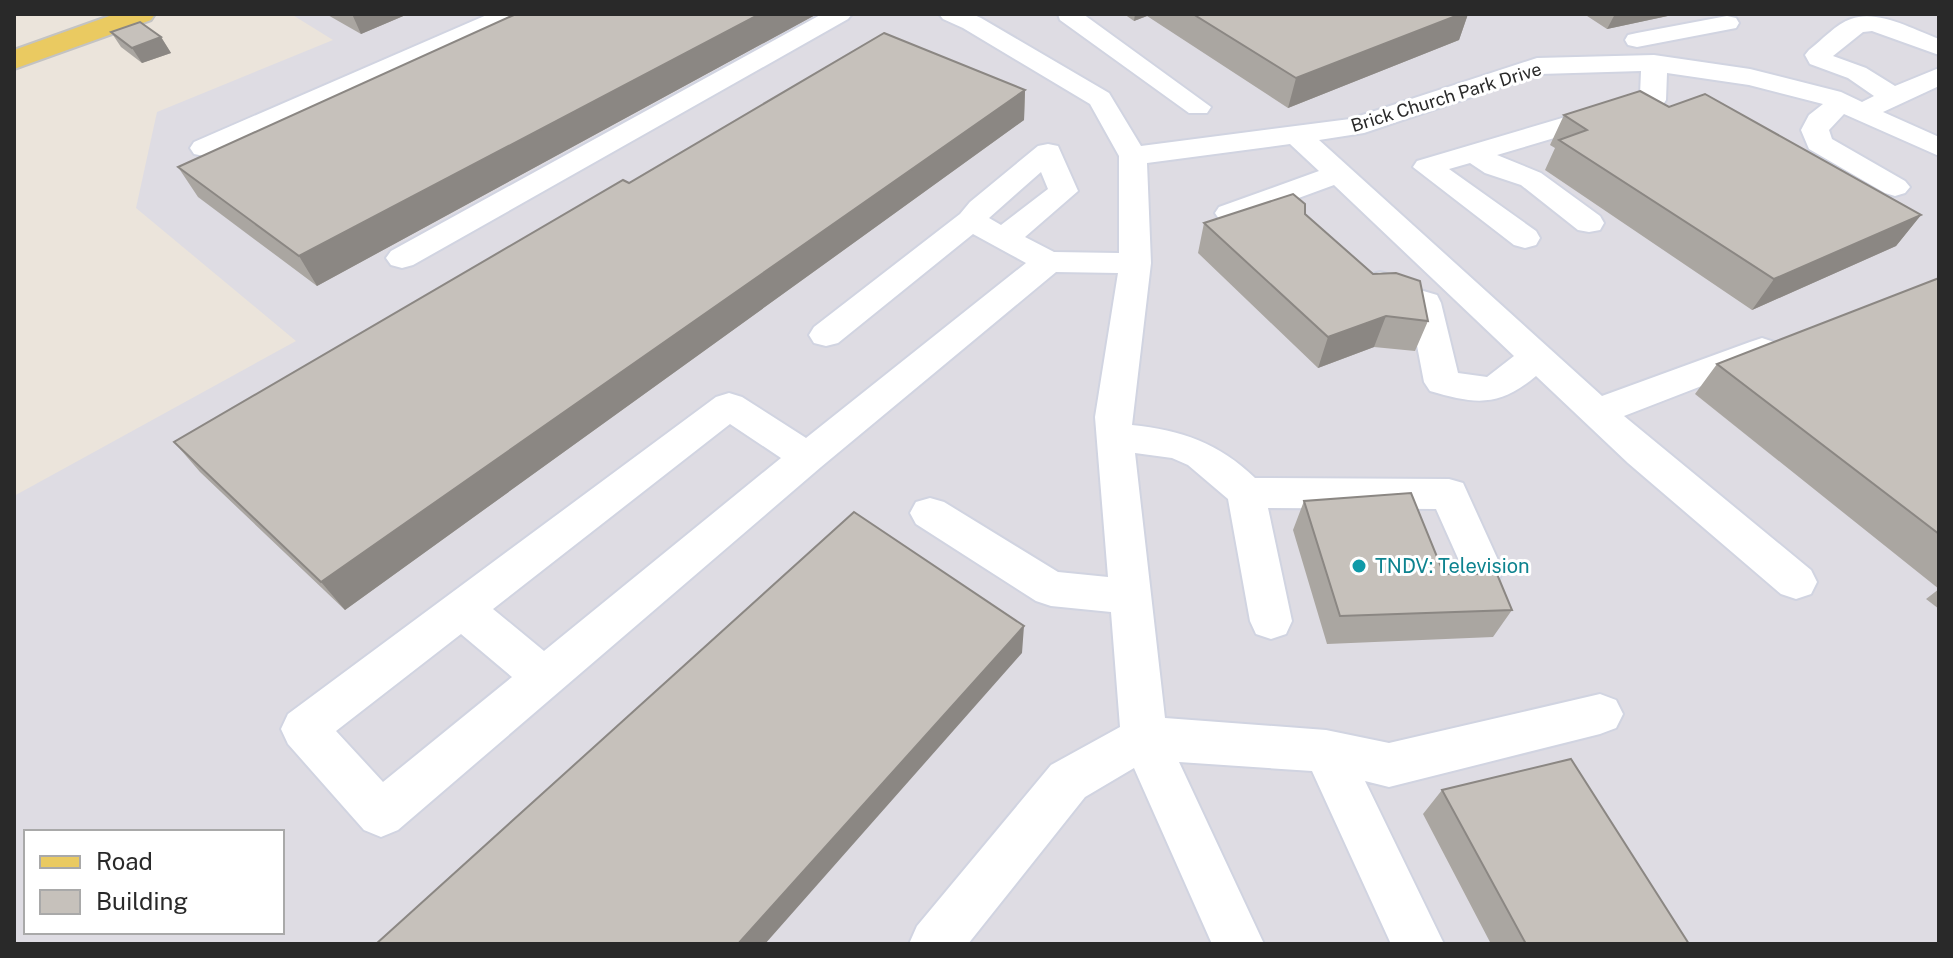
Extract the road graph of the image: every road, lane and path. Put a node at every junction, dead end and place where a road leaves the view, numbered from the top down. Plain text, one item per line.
1 (141, 14) edge
2 (509, 14) edge
3 (840, 14) edge
4 (1070, 14) edge
5 (968, 17) edge
6 (1729, 19) edge
7 (1033, 38) junction
8 (1939, 47) edge
9 (1646, 51) junction
10 (14, 60) edge
11 (1711, 71) junction
12 (1939, 76) edge
13 (1892, 96) junction
14 (1198, 107) dead end
15 (1852, 108) junction
16 (1296, 134) junction
17 (204, 148) dead end
18 (1939, 148) edge
19 (1474, 153) junction
20 (1133, 156) junction
21 (1339, 174) junction
22 (1895, 187) dead end
23 (1283, 194) junction
24 (1230, 213) edge
25 (1311, 220) edge
26 (971, 221) junction
27 (1589, 223) dead end
28 (1004, 238) junction
29 (1525, 238) dead end
30 (402, 258) dead end
31 (1357, 261) edge
32 (1048, 262) junction
33 (1135, 263) junction
34 (826, 335) dead end
35 (1790, 339) edge
36 (1535, 357) junction
37 (1596, 412) junction
38 (1114, 437) junction
39 (808, 457) junction
40 (1246, 493) junction
41 (930, 513) dead end
42 (1483, 571) edge
43 (1796, 582) dead end
44 (1130, 596) junction
45 (462, 609) junction
46 (1271, 621) dead end
47 (544, 677) junction
48 (1600, 714) dead end
49 (1144, 738) junction
50 (1326, 751) junction
51 (935, 944) edge
52 (1238, 944) edge
53 (1418, 944) edge

1 - 10 main road
2 - 17 street
3 - 30 street
4 - 7 street
4 - 14 street
5 - 7 street
6 - 9 street
6 - 11 street
7 - 20 street
8 - 13 street
9 - 11 street, Brick Church Park Drive
9 - 16 street, Brick Church Park Drive
9 - 19 street
11 - 15 street, Brick Church Park Drive
12 - 13 street
13 - 15 street
15 - 18 street, Brick Church Park Drive
15 - 22 street
16 - 20 street, Brick Church Park Drive
16 - 21 street
19 - 27 street
19 - 29 street
20 - 33 street
21 - 23 street
21 - 36 street
23 - 24 street
23 - 25 street
26 - 28 street
26 - 28 street
26 - 34 street
28 - 32 street
31 - 36 street
32 - 33 street
32 - 39 street
33 - 38 street
35 - 37 street
36 - 37 street
37 - 43 street
38 - 40 street
38 - 44 street
39 - 45 street
39 - 47 street
40 - 42 street
40 - 46 street
41 - 44 street
44 - 49 street
45 - 47 street
45 - 47 street
48 - 50 street
49 - 50 street
49 - 51 street
49 - 52 street
50 - 53 street

